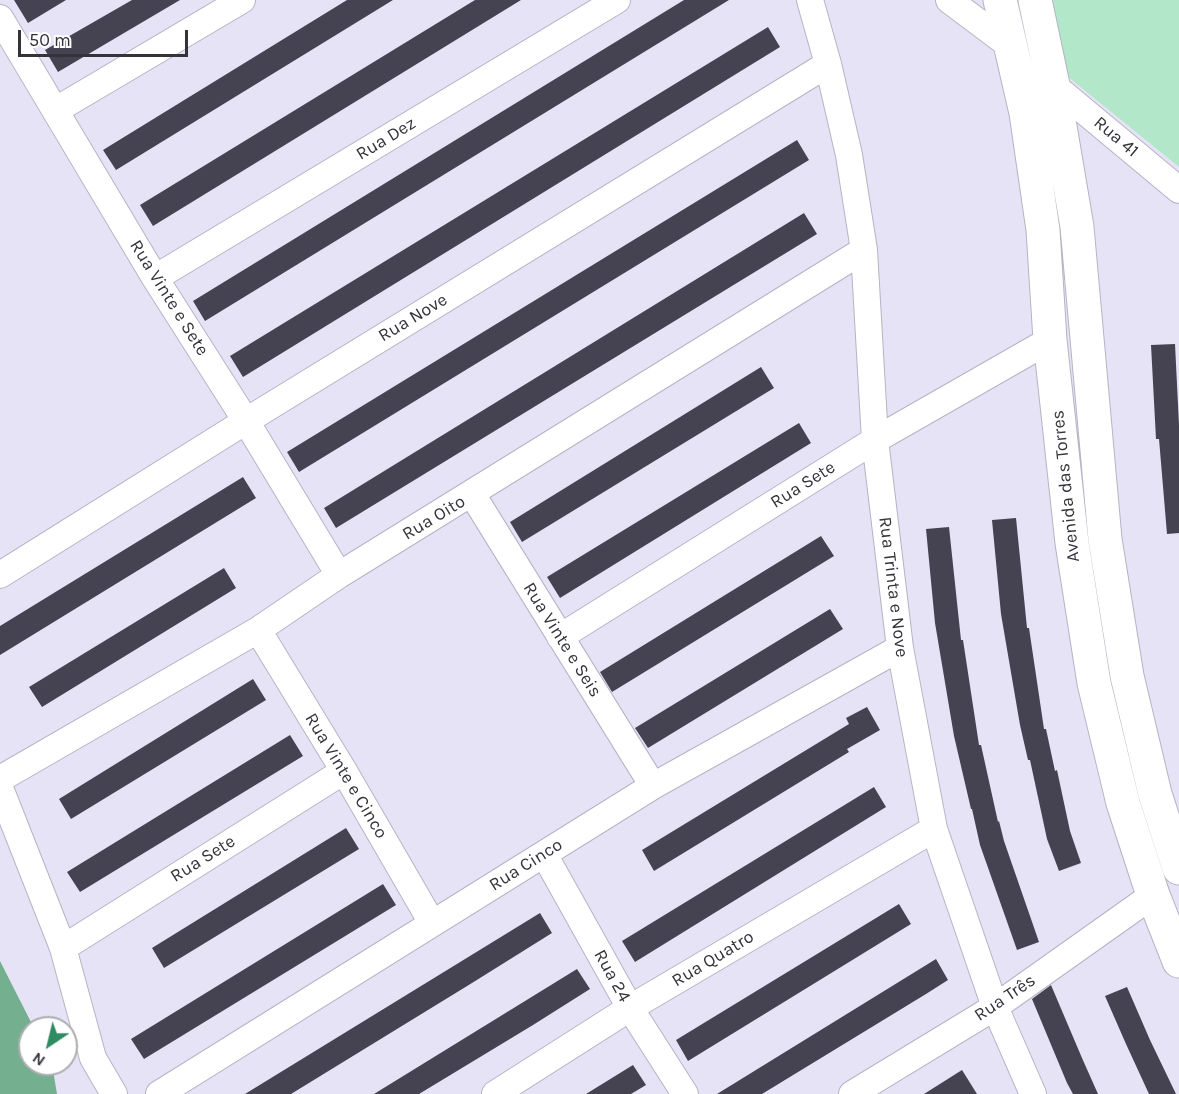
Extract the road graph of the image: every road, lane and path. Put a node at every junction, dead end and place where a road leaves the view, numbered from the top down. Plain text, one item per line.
1 (242, 0) edge
2 (617, 0) edge
3 (810, 0) edge
4 (949, 0) edge
5 (1000, 0) edge
6 (1035, 0) edge
7 (0, 18) edge
8 (1010, 45) junction
9 (828, 64) junction
10 (1053, 85) junction
11 (56, 111) junction
12 (1179, 190) edge
13 (864, 250) junction
14 (155, 278) junction
15 (1050, 340) junction
16 (246, 421) junction
17 (875, 440) junction
18 (472, 494) junction
19 (0, 575) edge
20 (339, 575) junction
21 (258, 630) junction
22 (560, 637) junction
23 (900, 648) junction
24 (344, 771) junction
25 (0, 779) edge
26 (653, 786) junction
27 (0, 788) edge
28 (934, 829) junction
29 (544, 854) junction
30 (1179, 868) edge
31 (1153, 895) junction
32 (432, 923) junction
33 (63, 948) junction
34 (1179, 962) edge
35 (995, 1007) junction
36 (630, 1008) junction
37 (114, 1094) edge
38 (159, 1094) edge
39 (495, 1094) edge
40 (685, 1094) edge
41 (852, 1094) edge
42 (1033, 1094) edge

1 - 11 street
2 - 14 street, Rua Dez
3 - 9 street, Rua Trinta e Nove
4 - 8 street
5 - 8 main road, Avenida das Torres
6 - 10 main road, Avenida das Torres
7 - 11 street, Rua Vinte e Sete
8 - 15 main road, Avenida das Torres
9 - 13 street, Rua Trinta e Nove
9 - 16 street, Rua Nove
10 - 12 street, Rua 41
10 - 30 main road, Avenida das Torres
11 - 14 street, Rua Vinte e Sete
13 - 17 street, Rua Trinta e Nove
13 - 18 street, Rua Oito
14 - 16 street, Rua Vinte e Sete
15 - 17 street, Rua Sete
15 - 31 main road, Avenida das Torres
16 - 19 street, Rua Nove
16 - 20 street, Rua Vinte e Sete
17 - 22 street, Rua Sete
17 - 23 street, Rua Trinta e Nove
18 - 20 street, Rua Oito
18 - 22 street, Rua Vinte e Seis
20 - 21 street, Rua Oito
21 - 24 street, Rua Vinte e Cinco
21 - 25 street, Rua Oito
22 - 26 street, Rua Vinte e Seis
23 - 26 street, Rua Cinco
23 - 28 street, Rua Trinta e Nove
24 - 32 street, Rua Vinte e Cinco
24 - 33 street, Rua Sete
26 - 29 street, Rua Cinco
27 - 33 street
28 - 35 street, Rua Trinta e Nove
28 - 36 street, Rua Quatro
29 - 32 street, Rua Cinco
29 - 36 street, Rua 24
31 - 34 main road, Avenida das Torres
31 - 35 street, Rua Três
32 - 38 street, Rua Cinco
33 - 37 street
35 - 41 street, Rua Três
35 - 42 street, Rua Trinta e Nove
36 - 39 street, Rua Quatro
36 - 40 street, Rua 24

